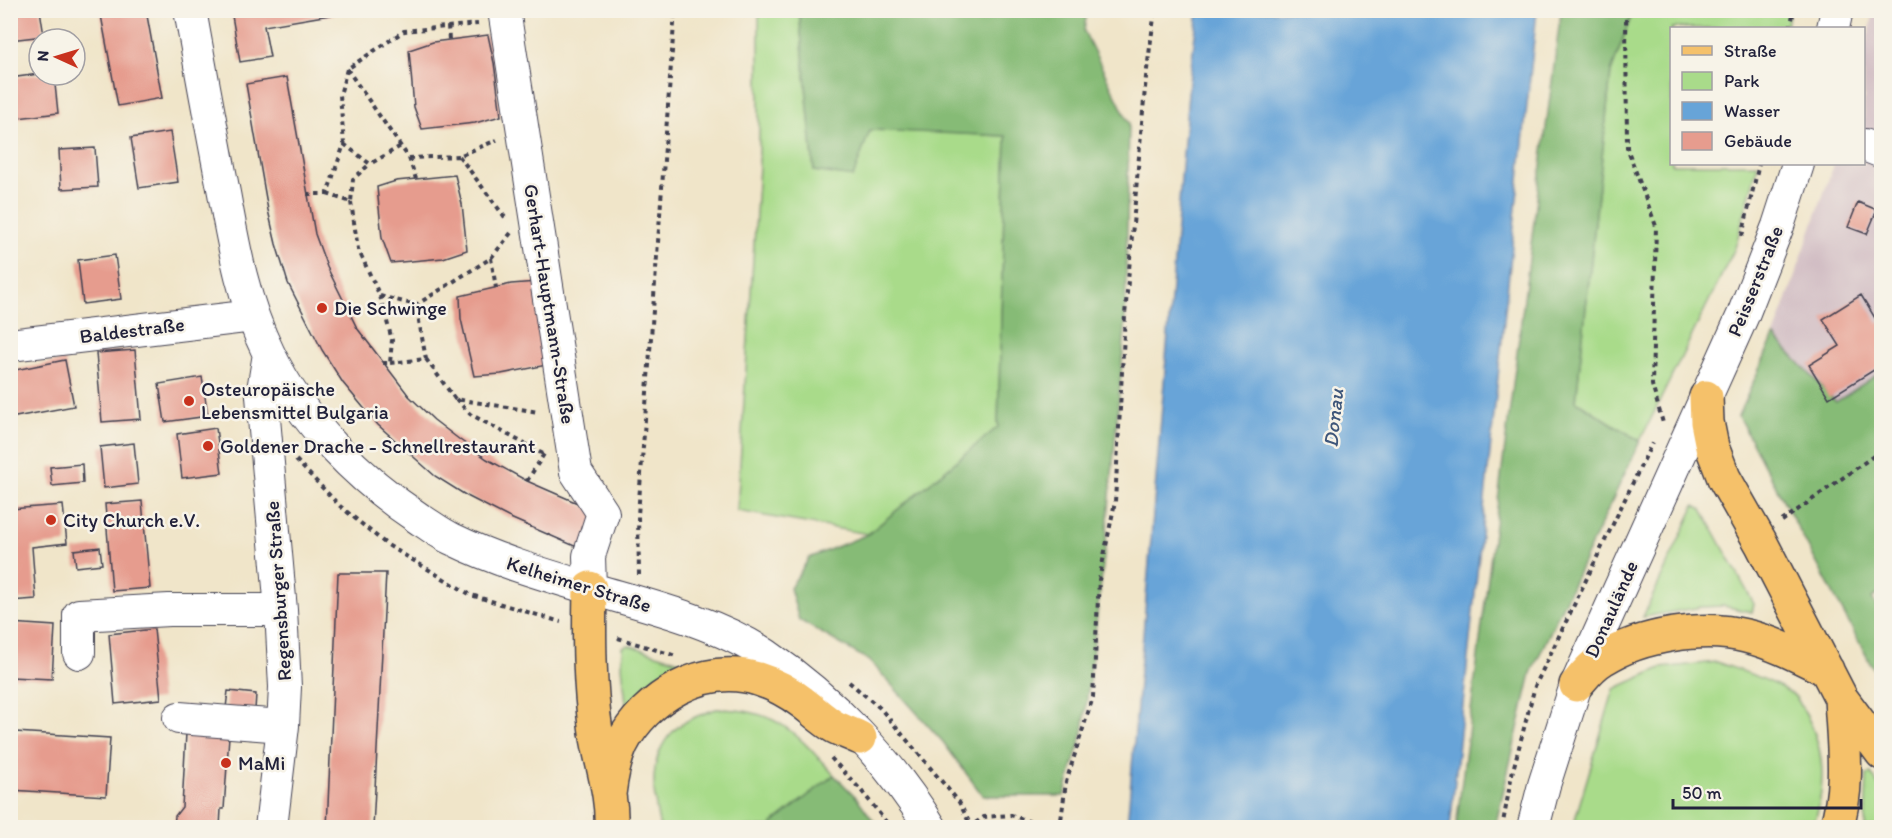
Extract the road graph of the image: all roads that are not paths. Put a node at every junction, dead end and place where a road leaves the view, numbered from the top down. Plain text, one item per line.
1 (190, 10) edge
2 (1837, 10) edge
3 (505, 16) edge
4 (1833, 27) edge
5 (1865, 146) edge
6 (1881, 152) edge
7 (1798, 165) edge
8 (253, 316) junction
9 (10, 345) edge
10 (269, 354) junction
11 (1706, 397) junction
12 (590, 588) junction
13 (281, 610) junction
14 (79, 653) dead end
15 (1834, 684) junction
16 (1576, 685) junction
17 (179, 718) dead end
18 (283, 726) junction
19 (860, 738) junction
20 (1881, 753) edge
21 (612, 815) edge
22 (271, 828) edge
23 (931, 828) edge
24 (1533, 828) edge
25 (1836, 828) edge

1 - 8 street
2 - 4 street
3 - 12 street, Gerhart-Hauptmann-Straße
5 - 6 street
7 - 11 street, Peisserstraße
8 - 9 street, Baldestraße
8 - 10 street, Kelheimer Straße
10 - 12 street, Kelheimer Straße
10 - 13 street, Regensburger Straße
11 - 15 main road
11 - 16 street, Donaulände
12 - 19 street, Kelheimer Straße
12 - 21 main road
13 - 14 street
13 - 18 street, Regensburger Straße
15 - 16 main road
15 - 20 main road
15 - 25 main road
16 - 24 street, Donaulände
17 - 18 street
18 - 22 street, Regensburger Straße
19 - 21 main road
19 - 23 street, Kelheimer Straße

